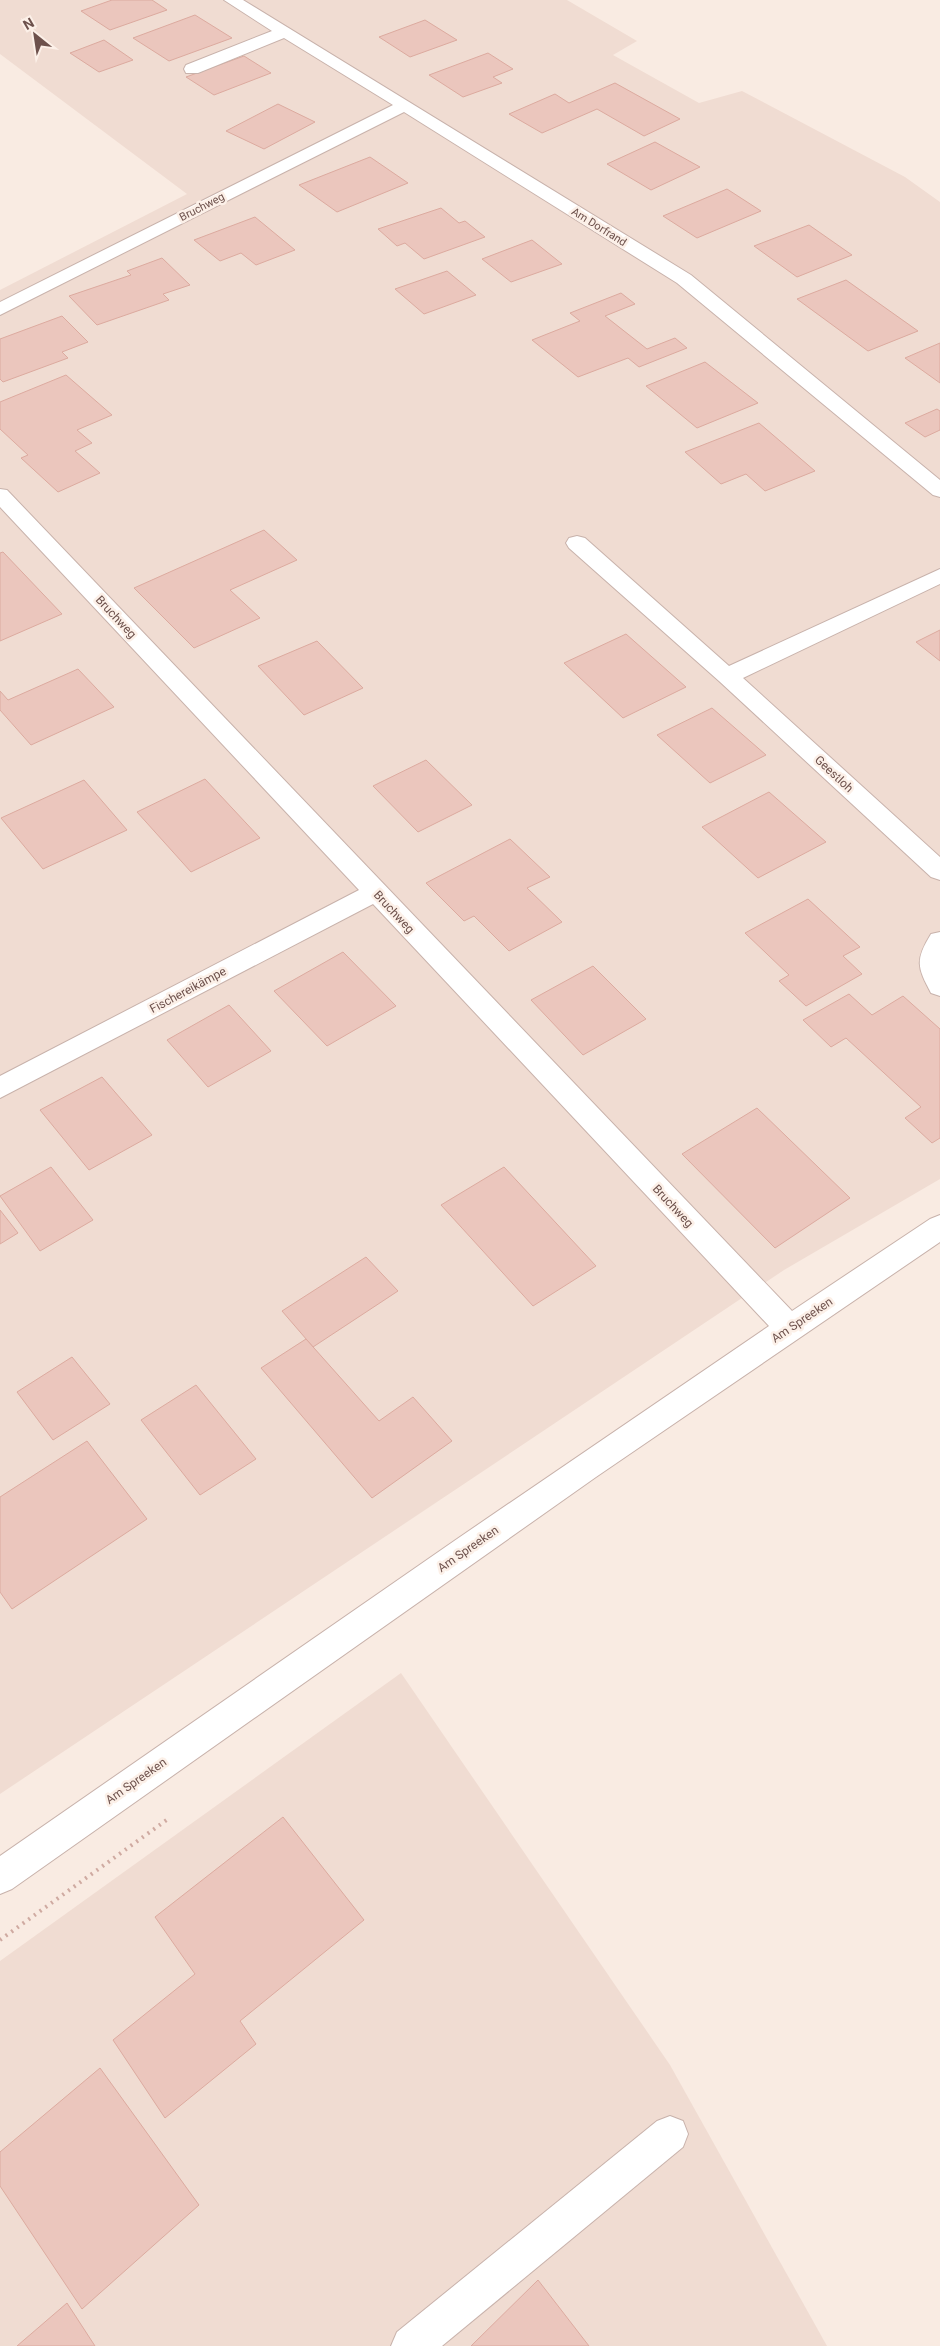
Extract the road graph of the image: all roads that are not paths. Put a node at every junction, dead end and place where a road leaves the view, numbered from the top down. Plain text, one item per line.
1 (232, 0) edge
2 (285, 32) junction
3 (192, 69) dead end
4 (405, 105) junction
5 (0, 310) edge
6 (940, 491) edge
7 (0, 495) edge
8 (577, 543) dead end
9 (940, 576) edge
10 (727, 676) junction
11 (940, 871) edge
12 (375, 892) junction
13 (940, 941) edge
14 (940, 986) edge
15 (0, 1088) edge
16 (940, 1228) edge
17 (789, 1328) junction
18 (0, 1877) edge
19 (670, 2134) dead end
20 (410, 2346) edge

1 - 2 street, Am Dorfrand
2 - 3 street
2 - 4 street, Am Dorfrand
4 - 5 street, Bruchweg
4 - 6 street, Am Dorfrand
7 - 12 street, Bruchweg
8 - 10 street, Geestloh
9 - 10 street
10 - 11 street, Geestloh
12 - 15 street, Fischereikämpe
12 - 17 street, Bruchweg
13 - 14 street
16 - 17 street, Am Spreeken
17 - 18 street, Am Spreeken
19 - 20 street

